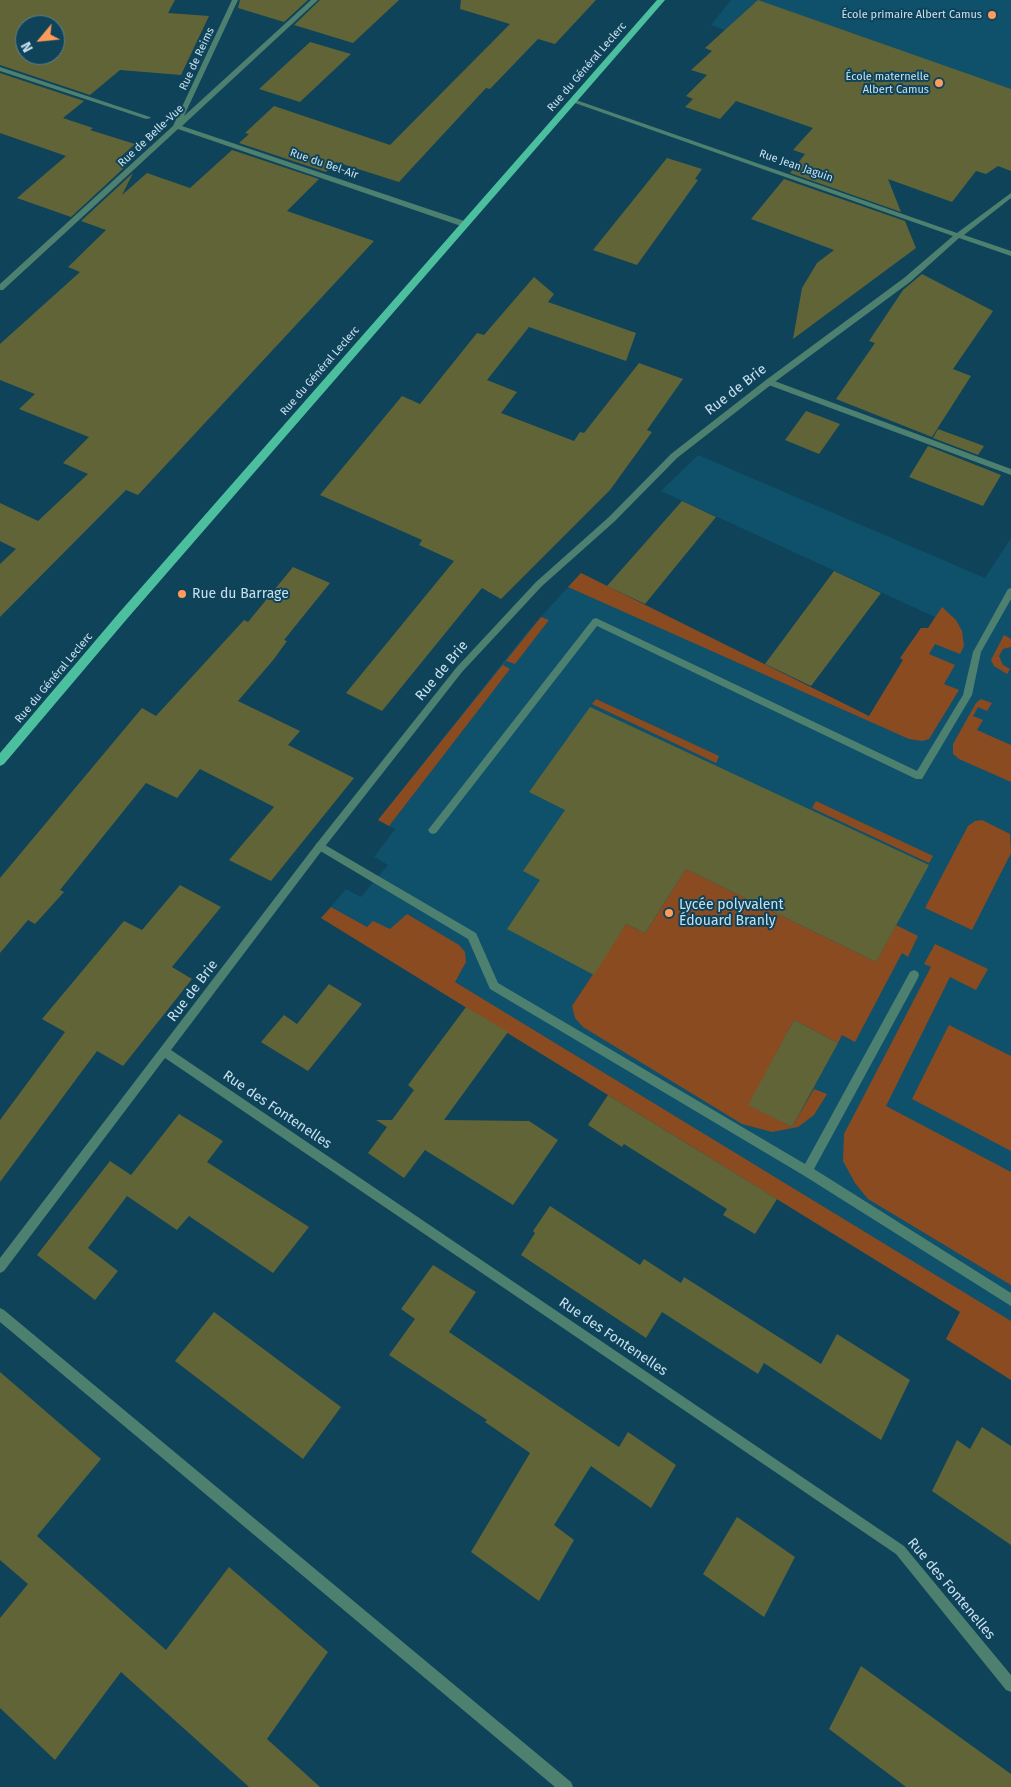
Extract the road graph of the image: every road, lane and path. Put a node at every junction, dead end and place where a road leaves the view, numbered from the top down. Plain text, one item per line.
1 (235, 0) edge
2 (315, 0) edge
3 (661, 0) edge
4 (0, 69) edge
5 (574, 102) junction
6 (148, 118) dead end
7 (176, 126) junction
8 (1011, 196) edge
9 (464, 224) junction
10 (959, 236) junction
11 (1011, 254) edge
12 (0, 288) edge
13 (769, 382) junction
14 (1011, 472) edge
15 (1011, 591) edge
16 (0, 761) edge
17 (433, 830) dead end
18 (320, 846) junction
19 (914, 975) dead end
20 (164, 1051) junction
21 (807, 1171) junction
22 (0, 1267) edge
23 (1011, 1300) edge
24 (0, 1314) edge
25 (1011, 1685) edge
26 (566, 1787) edge

1 - 7 street, Rue de Reims
2 - 7 street, Rue de Belle-Vue
3 - 5 main road, Rue du Général Leclerc
4 - 6 street
5 - 9 main road, Rue du Général Leclerc
5 - 10 street, Rue Jean Jaguin
7 - 9 street, Rue du Bel-Air
7 - 12 street, Rue de Belle-Vue
8 - 10 street, Rue de Brie
9 - 16 main road, Rue du Général Leclerc
10 - 11 street, Rue Jean Jaguin
10 - 13 street, Rue de Brie
13 - 14 street
13 - 18 street, Rue de Brie
15 - 17 street
18 - 20 street, Rue de Brie
18 - 21 street
19 - 21 street
20 - 22 street, Rue de Brie
20 - 25 street, Rue des Fontenelles
21 - 23 street
24 - 26 street

